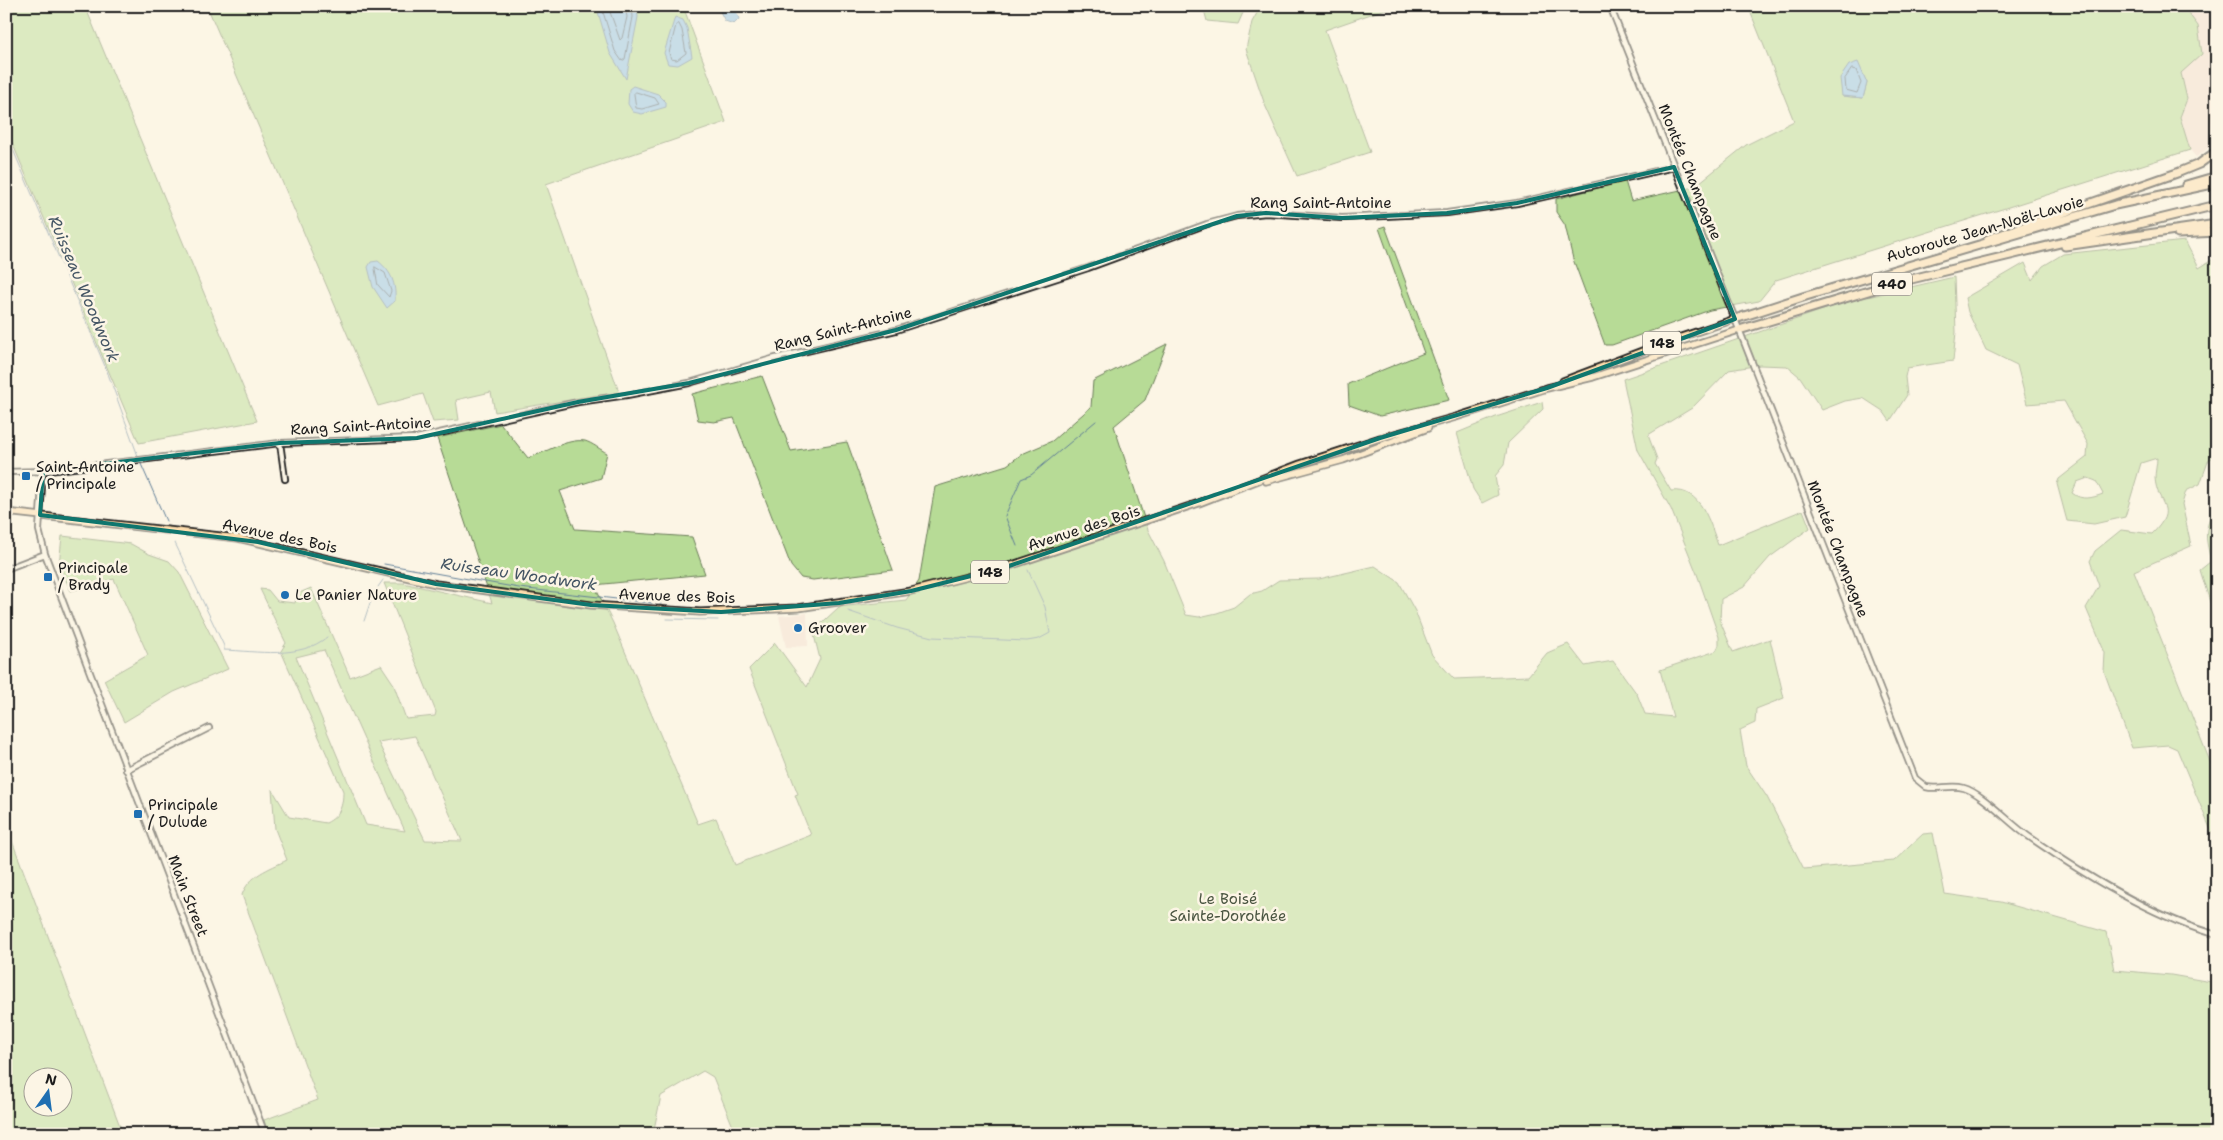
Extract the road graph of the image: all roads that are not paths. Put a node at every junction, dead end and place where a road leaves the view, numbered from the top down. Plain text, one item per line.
1 (1610, 6) edge
2 (2217, 151) edge
3 (1674, 167) junction
4 (2217, 176) edge
5 (2217, 183) edge
6 (2143, 198) junction
7 (2217, 205) edge
8 (2217, 224) edge
9 (2217, 232) edge
10 (2147, 235) junction
11 (2048, 248) junction
12 (1940, 256) junction
13 (1735, 319) junction
14 (1739, 330) junction
15 (1548, 388) junction
16 (280, 443) junction
17 (43, 471) junction
18 (6, 472) edge
19 (285, 479) dead end
20 (6, 512) edge
21 (40, 515) junction
22 (45, 554) junction
23 (6, 569) edge
24 (209, 728) dead end
25 (126, 770) junction
26 (2217, 935) edge
27 (265, 1134) edge

1 - 3 street, Montée Champagne
2 - 12 highway
3 - 13 street, Montée Champagne
3 - 16 street, Rang Saint-Antoine
4 - 6 highway
5 - 6 highway, Autoroute Jean-Noël-Lavoie / 440
6 - 12 highway, Autoroute Jean-Noël-Lavoie / 440
7 - 11 highway, Autoroute Jean-Noël-Lavoie / 440
8 - 10 highway
9 - 10 highway
10 - 11 highway
11 - 14 highway, Autoroute Jean-Noël-Lavoie / 440
12 - 13 highway, Autoroute Jean-Noël-Lavoie / 440
13 - 14 street, Montée Champagne
13 - 15 main road, Avenue des Bois / 148
14 - 15 main road, Avenue des Bois / 148
14 - 26 street, Montée Champagne
15 - 21 main road, Avenue des Bois / 148
16 - 17 street, Rang Saint-Antoine
16 - 19 street
17 - 18 street, Rang Saint-Antoine
17 - 21 street, Main Street
20 - 21 main road, Avenue des Bois / 148
21 - 22 street, Main Street
22 - 23 street
22 - 25 street, Main Street
24 - 25 street
25 - 27 street, Main Street

